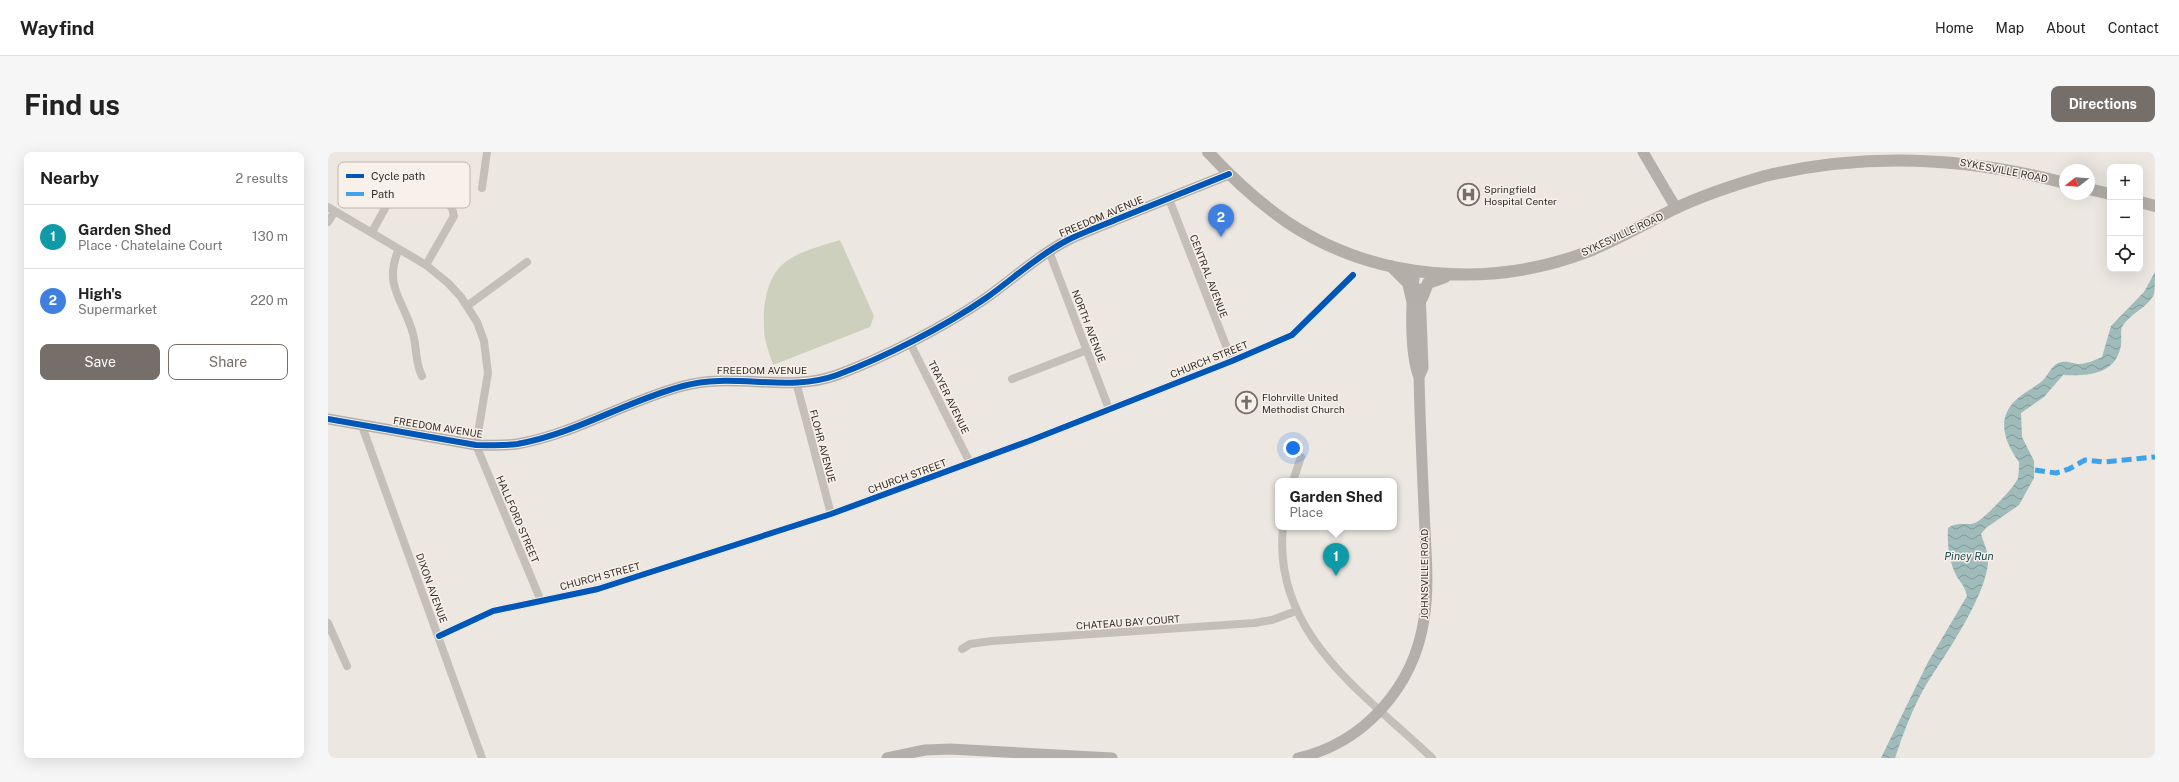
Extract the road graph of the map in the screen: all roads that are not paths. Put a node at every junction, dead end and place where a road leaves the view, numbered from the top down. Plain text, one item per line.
1 (487, 152) edge
2 (1208, 152) edge
3 (1643, 152) edge
4 (1229, 174) junction
5 (2059, 181) edge
6 (482, 188) dead end
7 (2095, 190) edge
8 (2107, 193) edge
9 (1169, 199) junction
10 (2143, 203) edge
11 (2155, 206) edge
12 (385, 208) edge
13 (451, 208) edge
14 (1676, 208) junction
15 (332, 209) edge
16 (328, 222) edge
17 (372, 232) junction
18 (399, 249) junction
19 (1049, 251) junction
20 (527, 262) dead end
21 (426, 265) junction
22 (1390, 266) junction
23 (1416, 271) junction
24 (1452, 275) junction
25 (1353, 276) dead end
26 (1417, 299) junction
27 (467, 306) junction
28 (909, 341) junction
29 (1088, 350) junction
30 (1232, 361) junction
31 (422, 376) dead end
32 (1012, 379) dead end
33 (796, 382) junction
34 (1110, 409) junction
35 (328, 419) edge
36 (362, 426) junction
37 (476, 445) junction
38 (1301, 457) dead end
39 (970, 463) junction
40 (1294, 478) edge
41 (831, 514) junction
42 (1283, 530) edge
43 (541, 601) junction
44 (1296, 611) junction
45 (328, 623) edge
46 (439, 636) junction
47 (962, 649) dead end
48 (347, 666) dead end
49 (1382, 710) junction
50 (891, 757) edge
51 (482, 758) edge
52 (1112, 758) edge
53 (1298, 758) edge
54 (1432, 758) edge

1 - 6 street
2 - 4 main road, SYKESVILLE ROAD
3 - 14 street
4 - 9 street, FREEDOM AVENUE
4 - 22 main road, SYKESVILLE ROAD
5 - 14 main road, SYKESVILLE ROAD
7 - 8 main road
9 - 19 street, FREEDOM AVENUE
9 - 30 street, CENTRAL AVENUE
10 - 11 main road
12 - 17 street
13 - 21 street
14 - 24 main road, SYKESVILLE ROAD
15 - 16 street
15 - 17 street
17 - 18 street
18 - 21 street
18 - 31 street
19 - 28 street, FREEDOM AVENUE
19 - 29 street, NORTH AVENUE
20 - 27 street
21 - 27 street
22 - 23 main road, SYKESVILLE ROAD
22 - 26 main road
23 - 24 main road, SYKESVILLE ROAD
23 - 26 street, JOHNSVILLE ROAD
24 - 26 main road
25 - 30 street, CHURCH STREET
26 - 49 street, JOHNSVILLE ROAD
27 - 37 street
28 - 33 street, FREEDOM AVENUE
28 - 39 street, TRAYER AVENUE
29 - 32 street
29 - 34 street, NORTH AVENUE
30 - 34 street, CHURCH STREET
33 - 37 street, FREEDOM AVENUE
33 - 41 street, FLOHR AVENUE
34 - 39 street, CHURCH STREET
35 - 36 street, FREEDOM AVENUE
36 - 37 street, FREEDOM AVENUE
36 - 46 street, DIXON AVENUE
37 - 43 street, HALLFORD STREET
38 - 40 street
39 - 41 street, CHURCH STREET
41 - 43 street, CHURCH STREET
42 - 44 street
43 - 46 street, CHURCH STREET
44 - 47 street, CHATEAU BAY COURT
44 - 49 street
45 - 48 street
46 - 51 street, DIXON AVENUE
49 - 53 street, JOHNSVILLE ROAD
49 - 54 street
50 - 52 street

